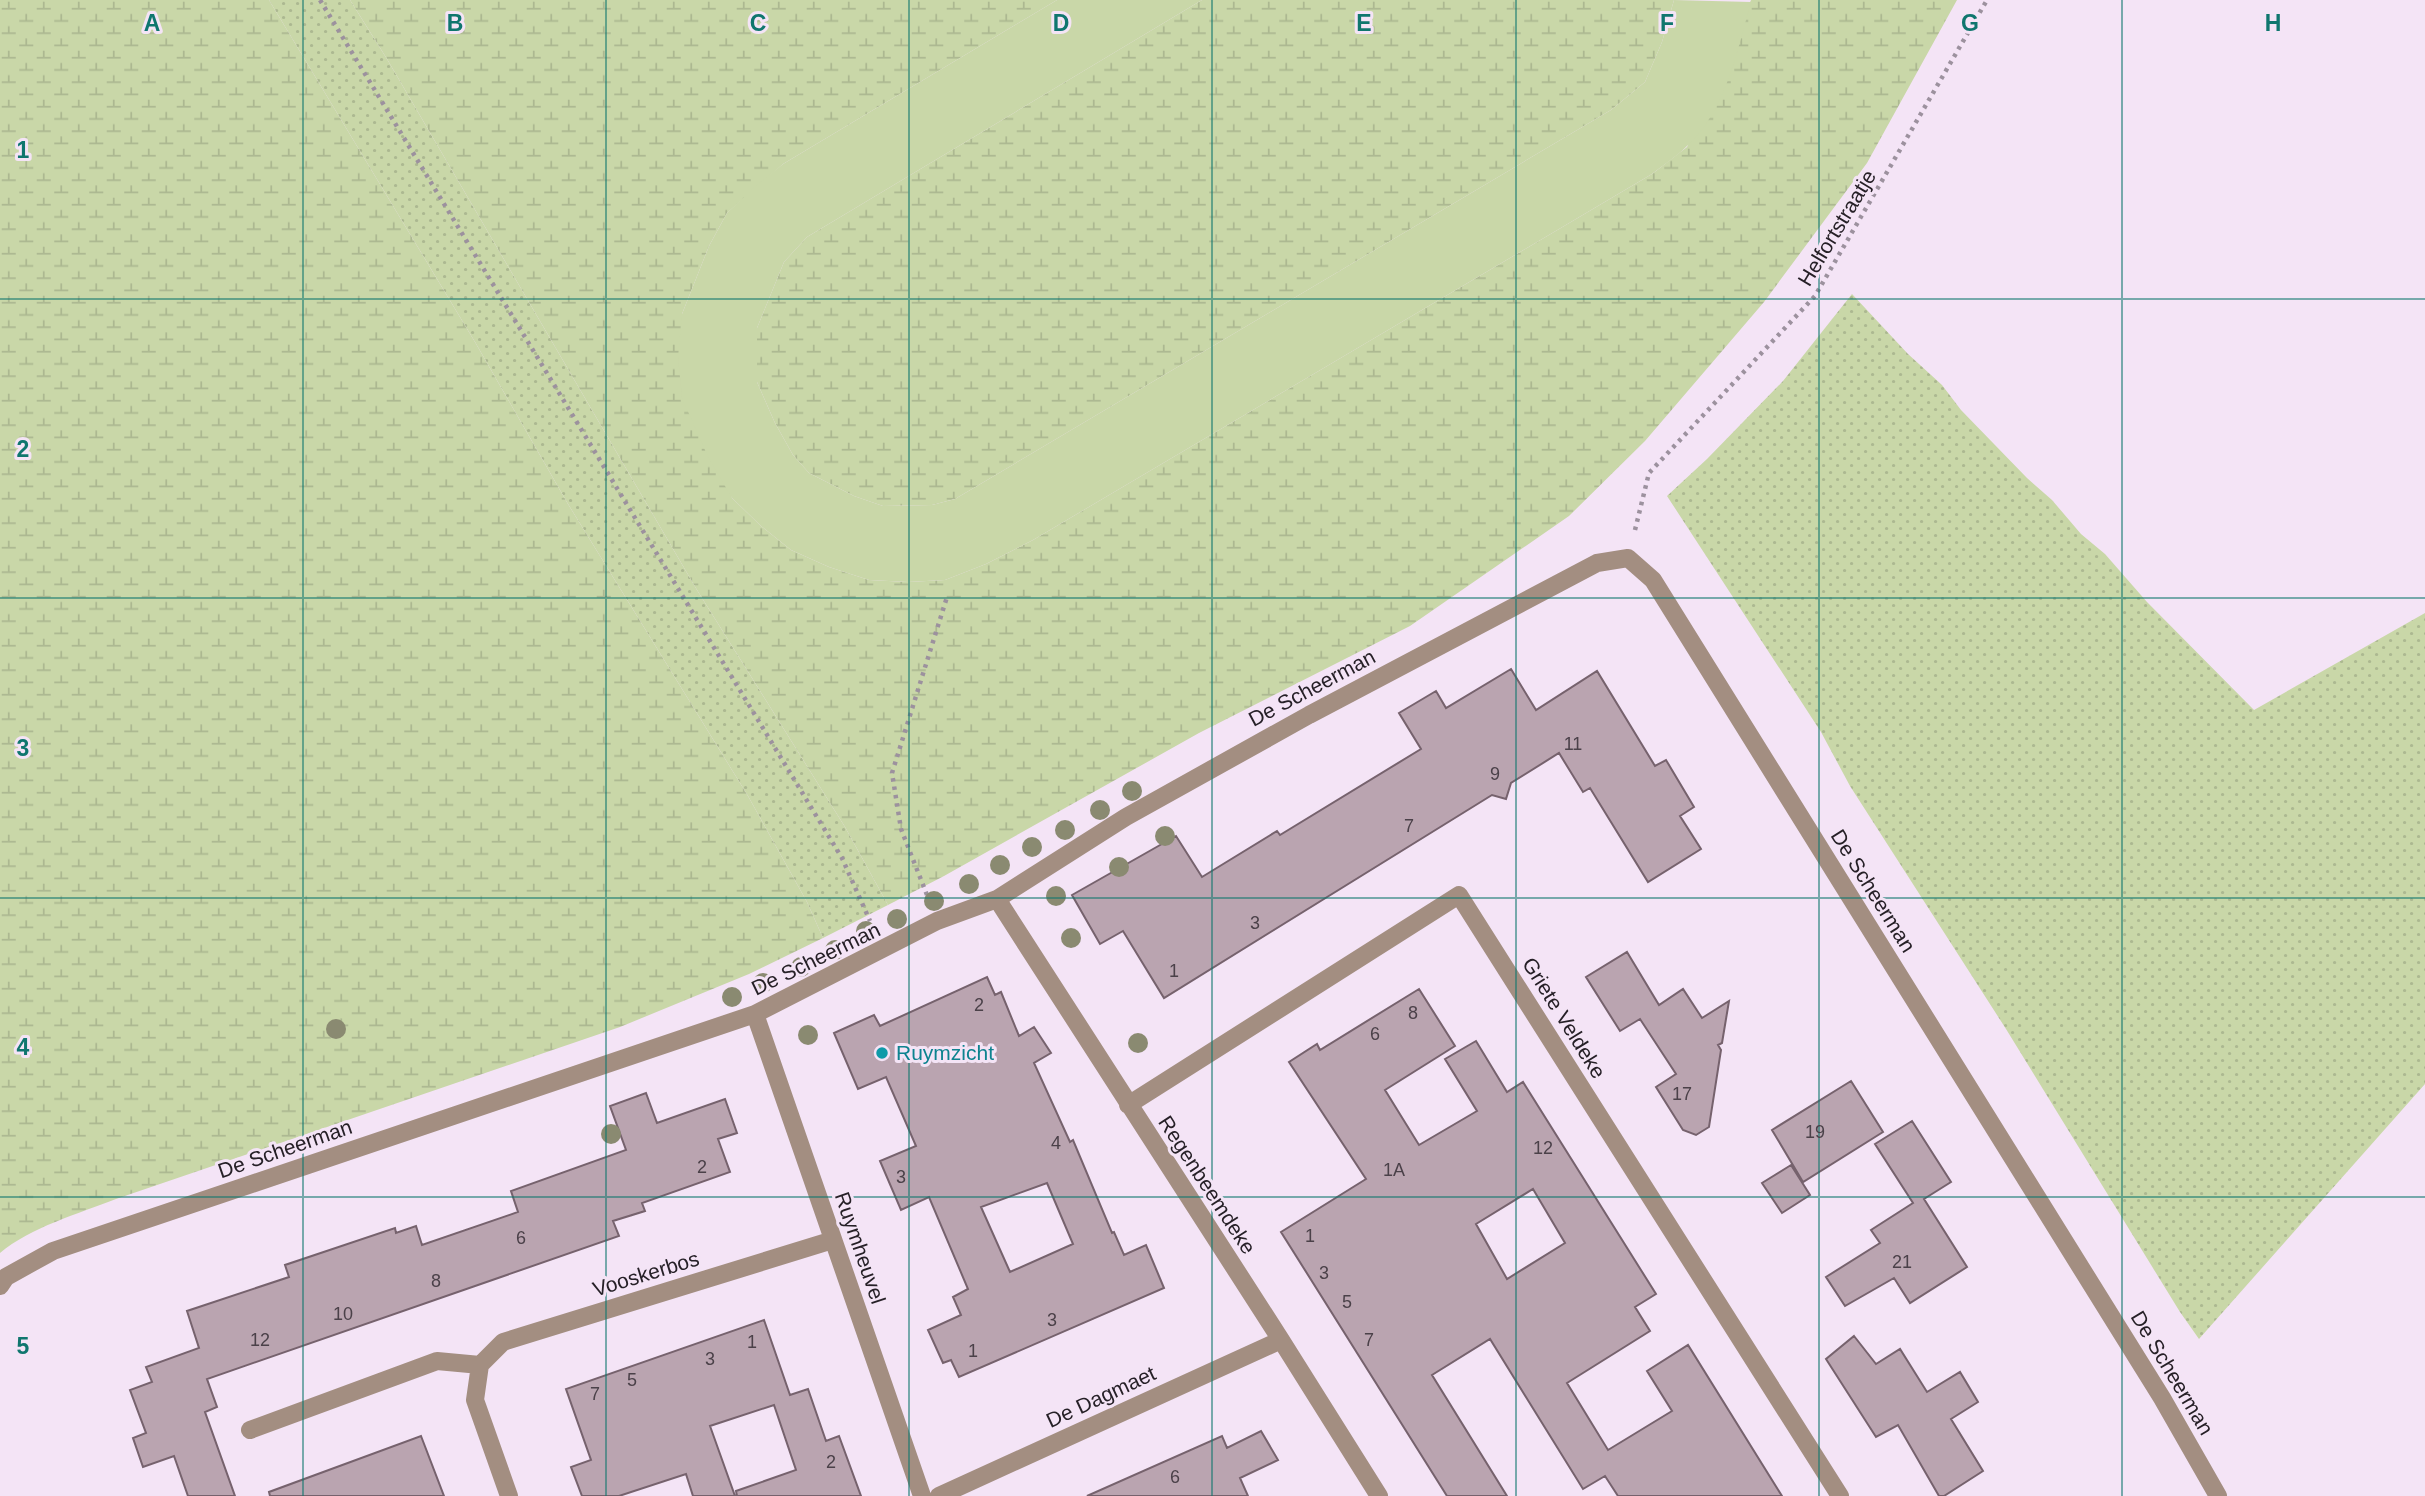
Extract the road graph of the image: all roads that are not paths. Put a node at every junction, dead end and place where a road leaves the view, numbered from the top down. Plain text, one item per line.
1 (997, 899) junction
2 (755, 1014) junction
3 (1128, 1105) junction
4 (833, 1240) junction
5 (0, 1286) edge
6 (1281, 1340) junction
7 (480, 1365) junction
8 (250, 1430) dead end
9 (509, 1496) edge
10 (922, 1496) edge
11 (939, 1496) edge
12 (1379, 1496) edge
13 (1840, 1496) edge
14 (2218, 1496) edge

1 - 2 street, De Scheerman
1 - 3 street, Regenbeemdeke
1 - 14 street, De Scheerman
2 - 4 street, Ruymheuvel
2 - 5 street, De Scheerman
3 - 6 street, Regenbeemdeke
3 - 13 street, Griete Veldeke
4 - 7 street, Vooskerbos
4 - 10 street, Ruymheuvel
6 - 11 street, De Dagmaet
6 - 12 street, Regenbeemdeke
7 - 8 street
7 - 9 street

